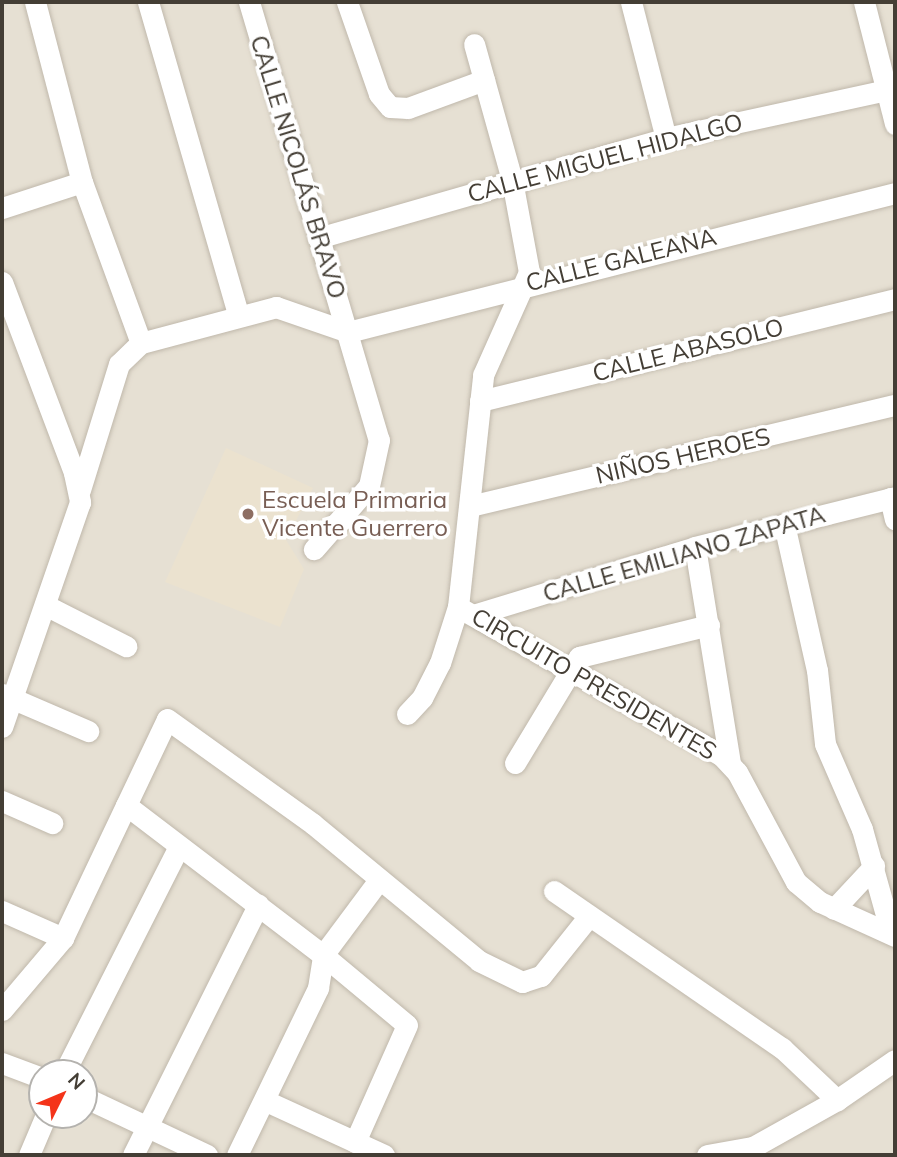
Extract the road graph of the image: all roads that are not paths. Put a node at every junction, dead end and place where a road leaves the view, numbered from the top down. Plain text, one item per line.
1 (36, 2) edge
2 (148, 2) edge
3 (249, 2) edge
4 (347, 2) edge
5 (631, 2) edge
6 (864, 2) edge
7 (474, 44) dead end
8 (484, 80) junction
9 (891, 89) edge
10 (895, 124) edge
11 (666, 138) junction
12 (512, 180) junction
13 (82, 182) junction
14 (895, 193) edge
15 (2, 208) edge
16 (318, 238) junction
17 (2, 282) edge
18 (524, 284) junction
19 (895, 299) edge
20 (238, 314) junction
21 (348, 332) junction
22 (141, 343) junction
23 (480, 401) junction
24 (895, 405) edge
25 (80, 490) junction
26 (893, 498) edge
27 (470, 506) junction
28 (895, 519) edge
29 (784, 524) junction
30 (695, 547) junction
31 (314, 549) dead end
32 (47, 606) junction
33 (466, 611) junction
34 (709, 625) junction
35 (126, 646) dead end
36 (569, 667) junction
37 (7, 696) edge
38 (407, 714) dead end
39 (2, 727) edge
40 (88, 731) dead end
41 (515, 763) dead end
42 (730, 763) junction
43 (2, 801) edge
44 (126, 805) junction
45 (52, 823) dead end
46 (179, 846) junction
47 (874, 866) junction
48 (379, 880) junction
49 (554, 891) dead end
50 (258, 905) junction
51 (834, 909) junction
52 (2, 911) edge
53 (589, 916) junction
54 (893, 935) edge
55 (63, 938) junction
56 (323, 955) junction
57 (2, 1010) edge
58 (71, 1059) edge
59 (895, 1060) edge
60 (5, 1071) edge
61 (28, 1075) edge
62 (837, 1100) junction
63 (266, 1101) junction
64 (98, 1103) edge
65 (145, 1125) junction
66 (40, 1129) edge
67 (355, 1142) junction
68 (760, 1151) edge
69 (29, 1155) edge
70 (133, 1155) edge
71 (208, 1155) edge
72 (237, 1155) edge
73 (384, 1155) edge
74 (708, 1155) edge

1 - 13 street
2 - 20 street
3 - 16 street, CALLE NICOLÁS BRAVO
4 - 8 street
5 - 11 street
6 - 9 street
7 - 8 street
8 - 12 street
9 - 10 street
9 - 11 street, CALLE MIGUEL HIDALGO
11 - 12 street, CALLE MIGUEL HIDALGO
12 - 16 street, CALLE MIGUEL HIDALGO
12 - 18 street
13 - 15 street
13 - 22 street
14 - 18 street, CALLE GALEANA
16 - 21 street, CALLE NICOLÁS BRAVO
17 - 25 street
18 - 21 street, CALLE GALEANA
18 - 23 street
19 - 23 street, CALLE ABASOLO
20 - 21 street
20 - 22 street
21 - 31 street, CALLE NICOLÁS BRAVO
22 - 25 street
23 - 27 street
24 - 27 street, NIÑOS HEROES
25 - 32 street
26 - 28 street
26 - 29 street, CALLE EMILIANO ZAPATA
27 - 33 street
29 - 30 street, CALLE EMILIANO ZAPATA
29 - 47 street
30 - 33 street, CALLE EMILIANO ZAPATA
30 - 34 street
32 - 35 street
32 - 37 street
33 - 36 street, CIRCUITO PRESIDENTES
33 - 38 street
34 - 36 street
34 - 42 street
36 - 41 street
36 - 42 street, CIRCUITO PRESIDENTES
37 - 39 street
37 - 40 street
42 - 51 street, CIRCUITO PRESIDENTES
43 - 45 street
44 - 46 street
44 - 48 street
44 - 55 street
46 - 50 street
46 - 58 street
47 - 51 street
47 - 54 street
48 - 53 street
48 - 56 street
49 - 53 street
50 - 56 street
50 - 65 street
51 - 54 street, CIRCUITO PRESIDENTES
52 - 55 street
53 - 62 street
55 - 57 street
56 - 63 street
56 - 67 street
59 - 62 street
60 - 61 street
62 - 68 street
63 - 67 street
63 - 72 street
64 - 65 street
65 - 70 street
65 - 71 street
66 - 69 street
67 - 73 street
68 - 74 street

